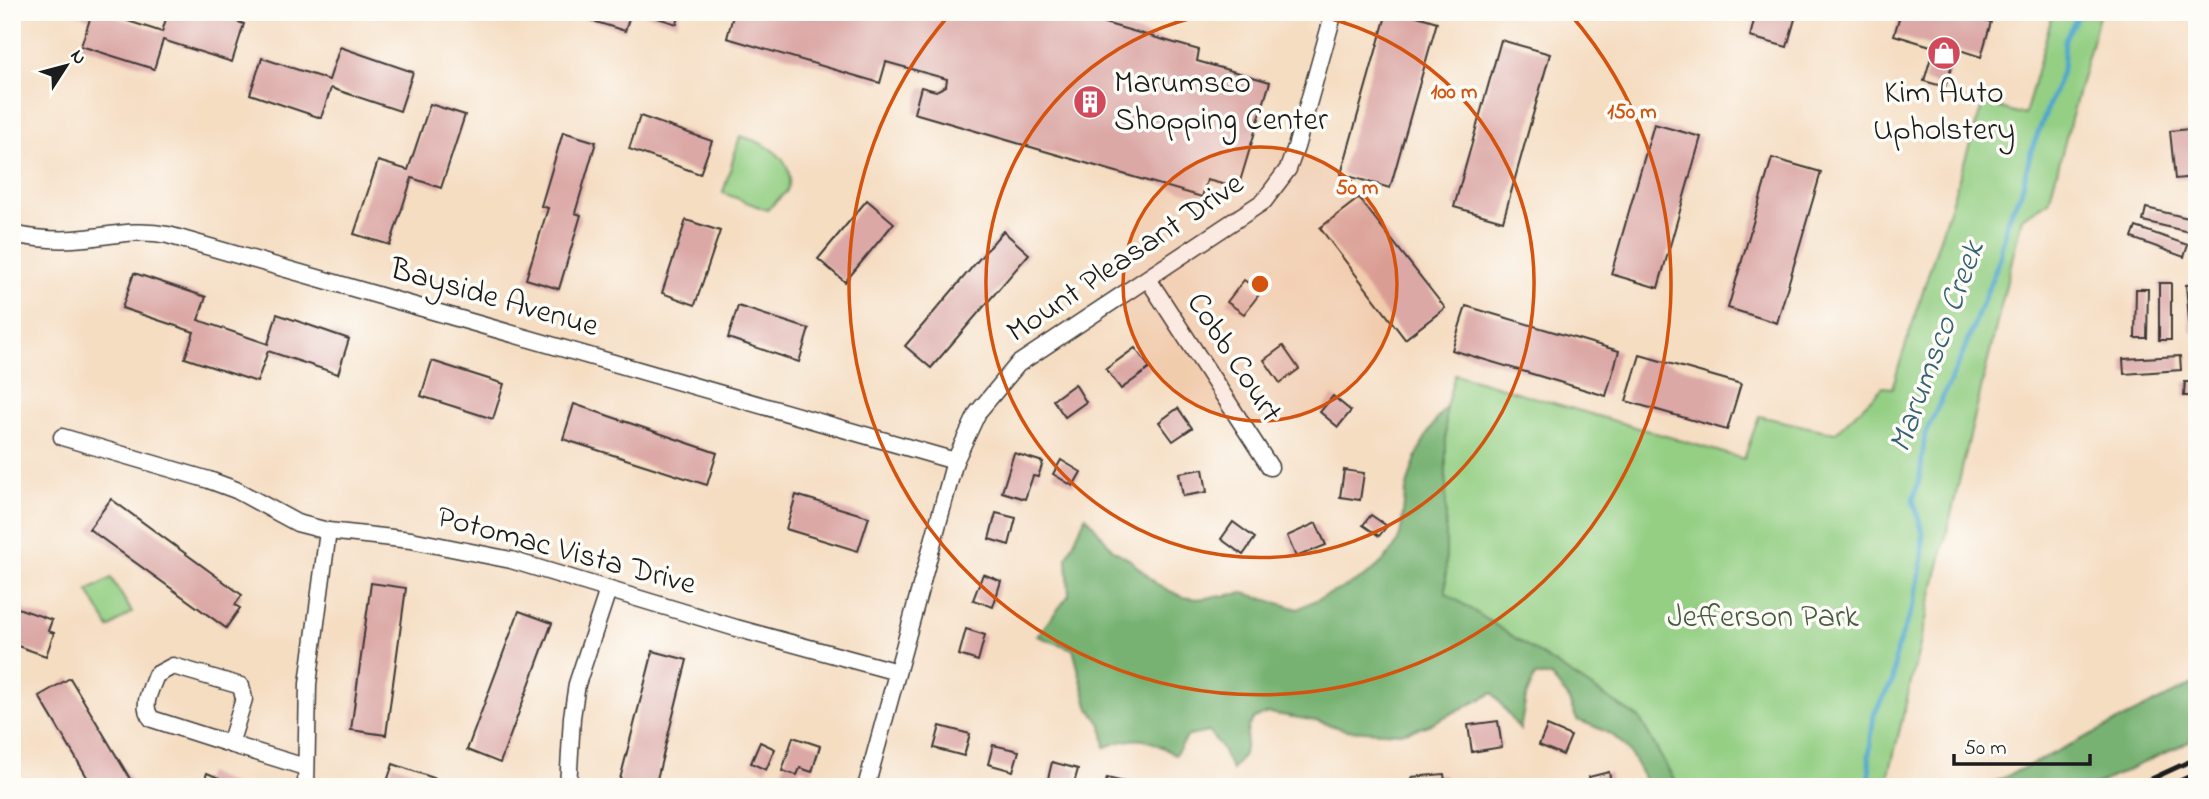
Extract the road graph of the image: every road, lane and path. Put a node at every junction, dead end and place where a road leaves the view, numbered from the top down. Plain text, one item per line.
1 (1334, 12) edge
2 (12, 234) edge
3 (1148, 279) junction
4 (62, 437) dead end
5 (955, 461) junction
6 (1270, 467) dead end
7 (328, 531) junction
8 (608, 590) junction
9 (897, 672) junction
10 (230, 744) junction
11 (304, 767) junction
12 (871, 785) edge
13 (306, 787) edge
14 (568, 787) edge

1 - 3 street, Mount Pleasant Drive
2 - 5 street, Bayside Avenue
3 - 5 street, Mount Pleasant Drive
3 - 6 street, Cobb Court
4 - 7 street, Potomac Vista Drive
5 - 9 street, Mount Pleasant Drive
7 - 8 street, Potomac Vista Drive
7 - 11 street
8 - 9 street, Potomac Vista Drive
8 - 14 street
9 - 12 street, Mount Pleasant Drive
10 - 10 street
10 - 11 street
11 - 13 street

